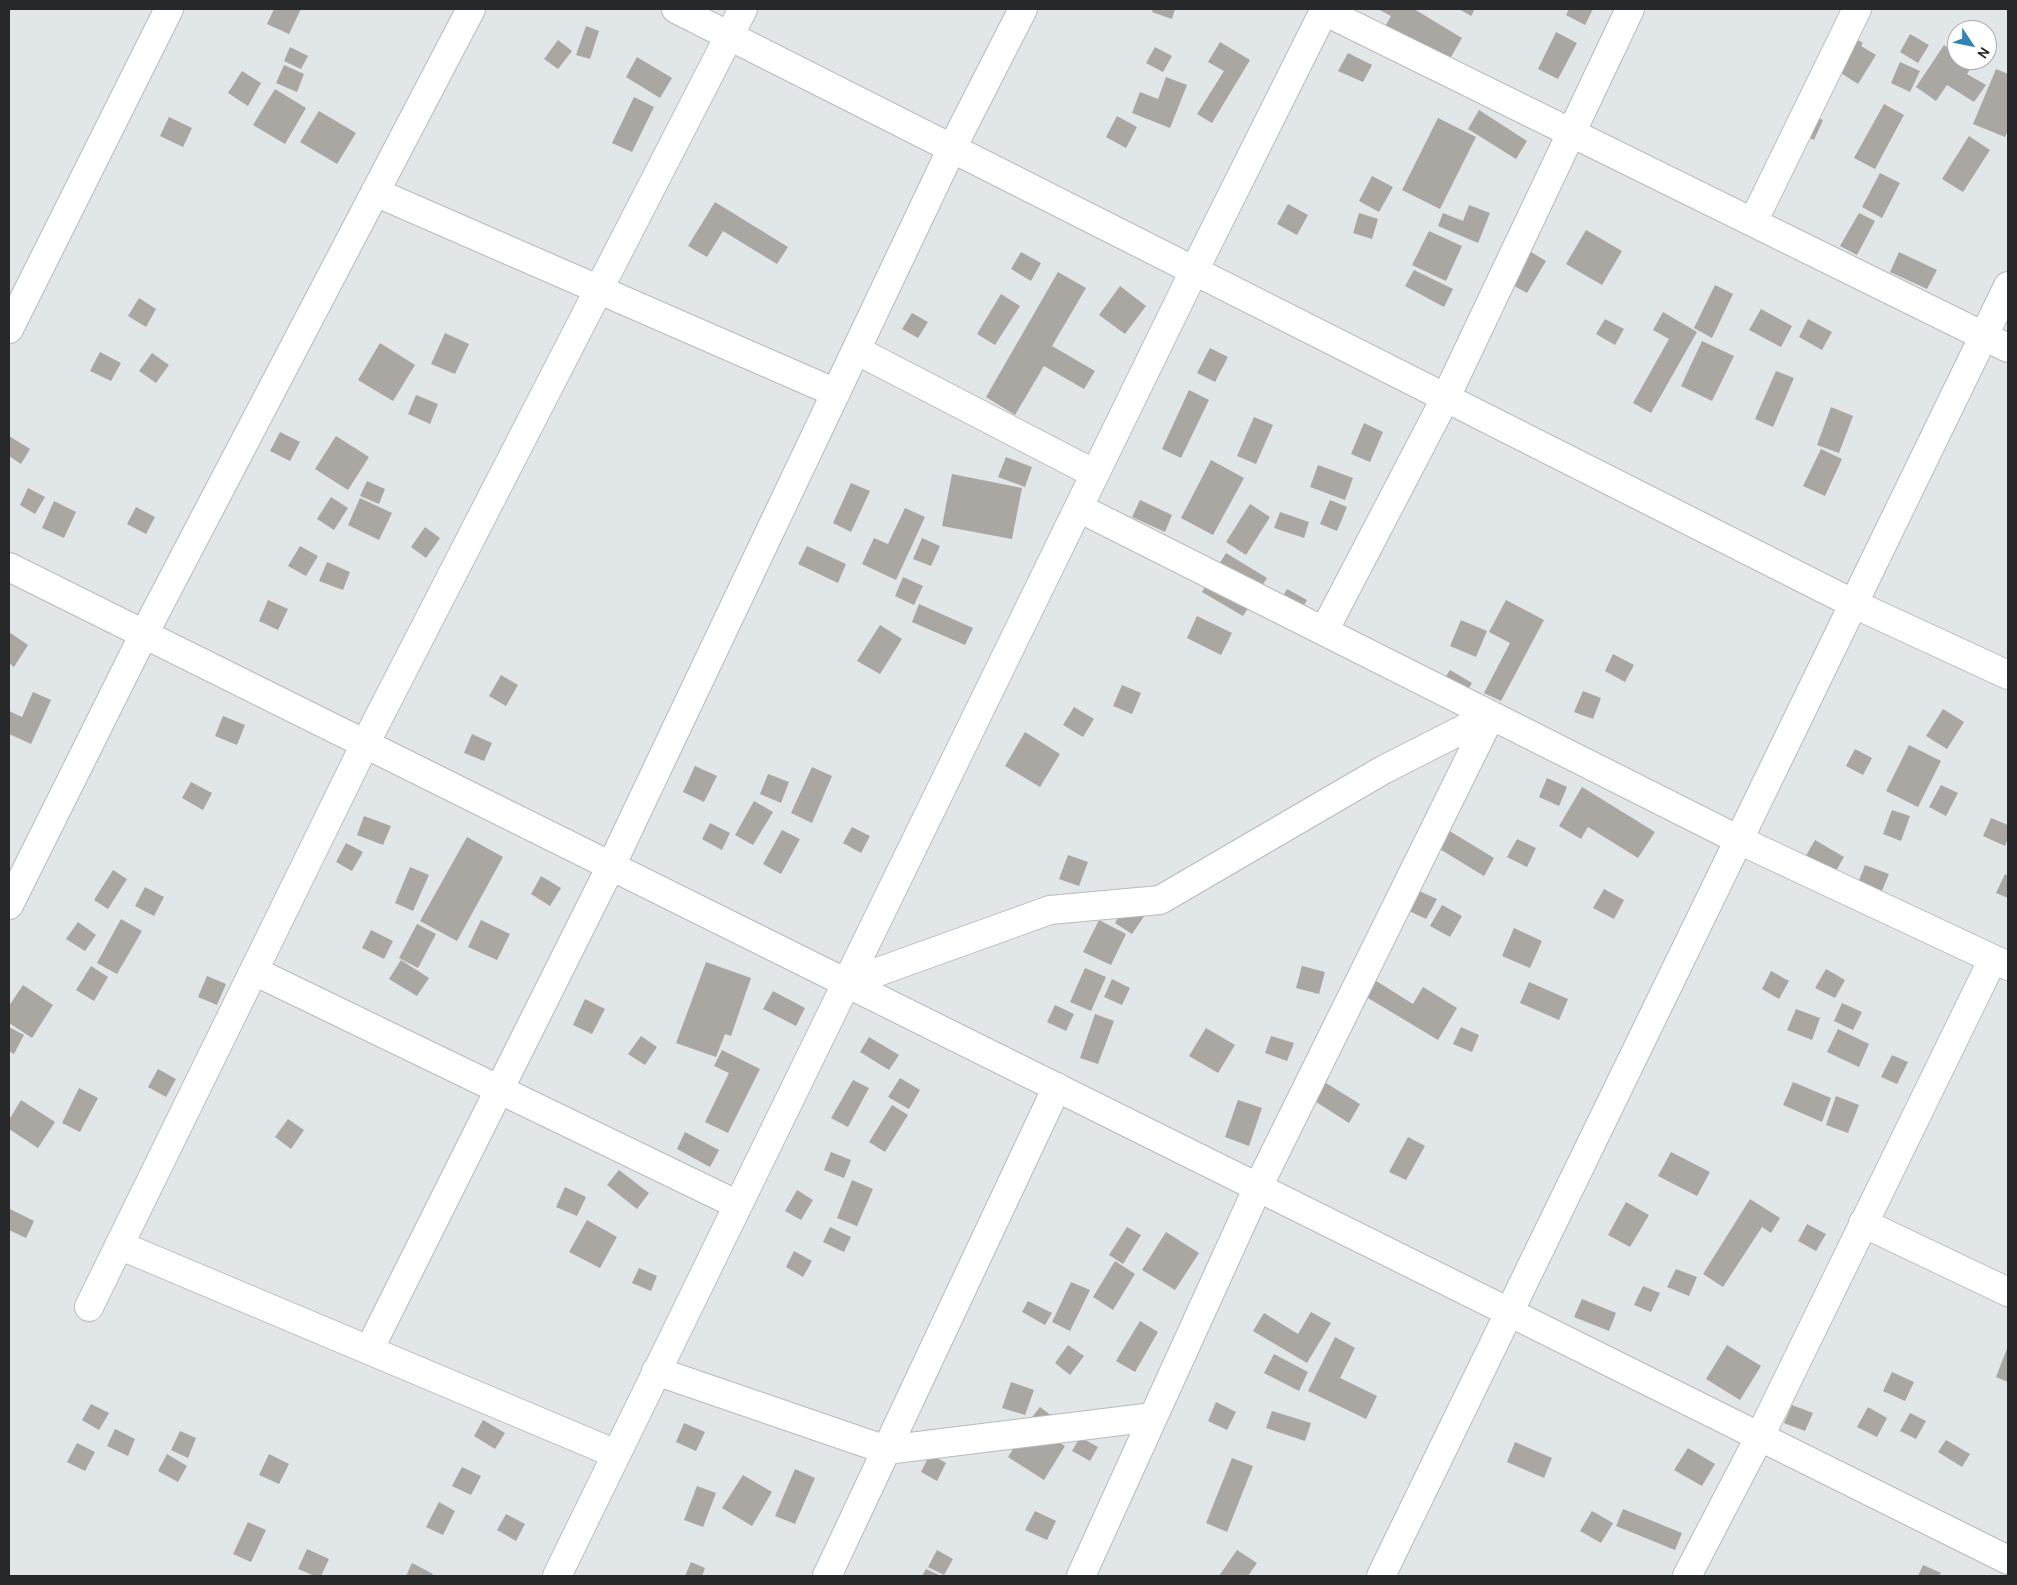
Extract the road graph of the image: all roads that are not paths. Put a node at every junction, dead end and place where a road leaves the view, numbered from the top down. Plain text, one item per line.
1 (169, 9) edge
2 (471, 9) edge
3 (676, 9) edge
4 (743, 9) edge
5 (1023, 9) edge
6 (1630, 9) edge
7 (1324, 10) edge
8 (1850, 11) edge
9 (729, 36) junction
10 (1571, 133) junction
11 (952, 148) junction
12 (375, 192) junction
13 (1753, 222) junction
14 (1194, 271) junction
15 (2008, 286) edge
16 (599, 289) junction
17 (9, 329) edge
18 (1984, 336) junction
19 (2008, 348) edge
20 (856, 350) junction
21 (836, 393) junction
22 (1446, 397) junction
23 (1095, 474) junction
24 (1079, 508) junction
25 (9, 567) edge
26 (1854, 604) junction
27 (1324, 631) junction
28 (144, 634) junction
29 (2008, 675) edge
30 (1491, 715) junction
31 (365, 744) junction
32 (1739, 840) junction
33 (611, 866) junction
34 (9, 906) edge
35 (2000, 963) edge
36 (254, 971) junction
37 (847, 982) junction
38 (1057, 1087) junction
39 (500, 1090) junction
40 (1258, 1187) junction
41 (738, 1205) junction
42 (1864, 1223) junction
43 (119, 1245) junction
44 (2008, 1292) edge
45 (89, 1307) dead end
46 (1510, 1312) junction
47 (369, 1350) junction
48 (656, 1371) junction
49 (1153, 1417) junction
50 (1760, 1436) junction
51 (886, 1450) junction
52 (616, 1454) junction
53 (2008, 1560) edge
54 (556, 1576) edge
55 (827, 1576) edge
56 (1081, 1576) edge
57 (1381, 1576) edge
58 (1687, 1576) edge

1 - 17 street
2 - 12 street
3 - 9 street
4 - 9 street
5 - 11 street
6 - 10 street
7 - 10 street
7 - 14 street
8 - 13 street
9 - 11 street
9 - 16 street
10 - 13 street
10 - 22 street
11 - 14 street
11 - 20 street
12 - 16 street
12 - 28 street
13 - 18 street
14 - 22 street
14 - 23 street
15 - 18 street
16 - 21 street
16 - 31 street
18 - 19 street
18 - 26 street
20 - 21 street
20 - 23 street
21 - 33 street
22 - 26 street
22 - 27 street
23 - 24 street
24 - 27 street
24 - 37 street
25 - 28 street
26 - 29 street
26 - 32 street
27 - 30 street
28 - 31 street
28 - 34 street
30 - 32 street
30 - 37 street
30 - 40 street
31 - 33 street
31 - 36 street
32 - 35 street
32 - 46 street
33 - 37 street
33 - 39 street
35 - 42 street
36 - 39 street
36 - 43 street
37 - 38 street
37 - 41 street
38 - 40 street
38 - 51 street
39 - 41 street
39 - 47 street
40 - 46 street
40 - 49 street
41 - 48 street
42 - 44 street
42 - 50 street
43 - 45 street
43 - 47 street
46 - 50 street
46 - 57 street
47 - 52 street
48 - 51 street
48 - 52 street
49 - 51 street
49 - 56 street
50 - 53 street
50 - 58 street
51 - 55 street
52 - 54 street

